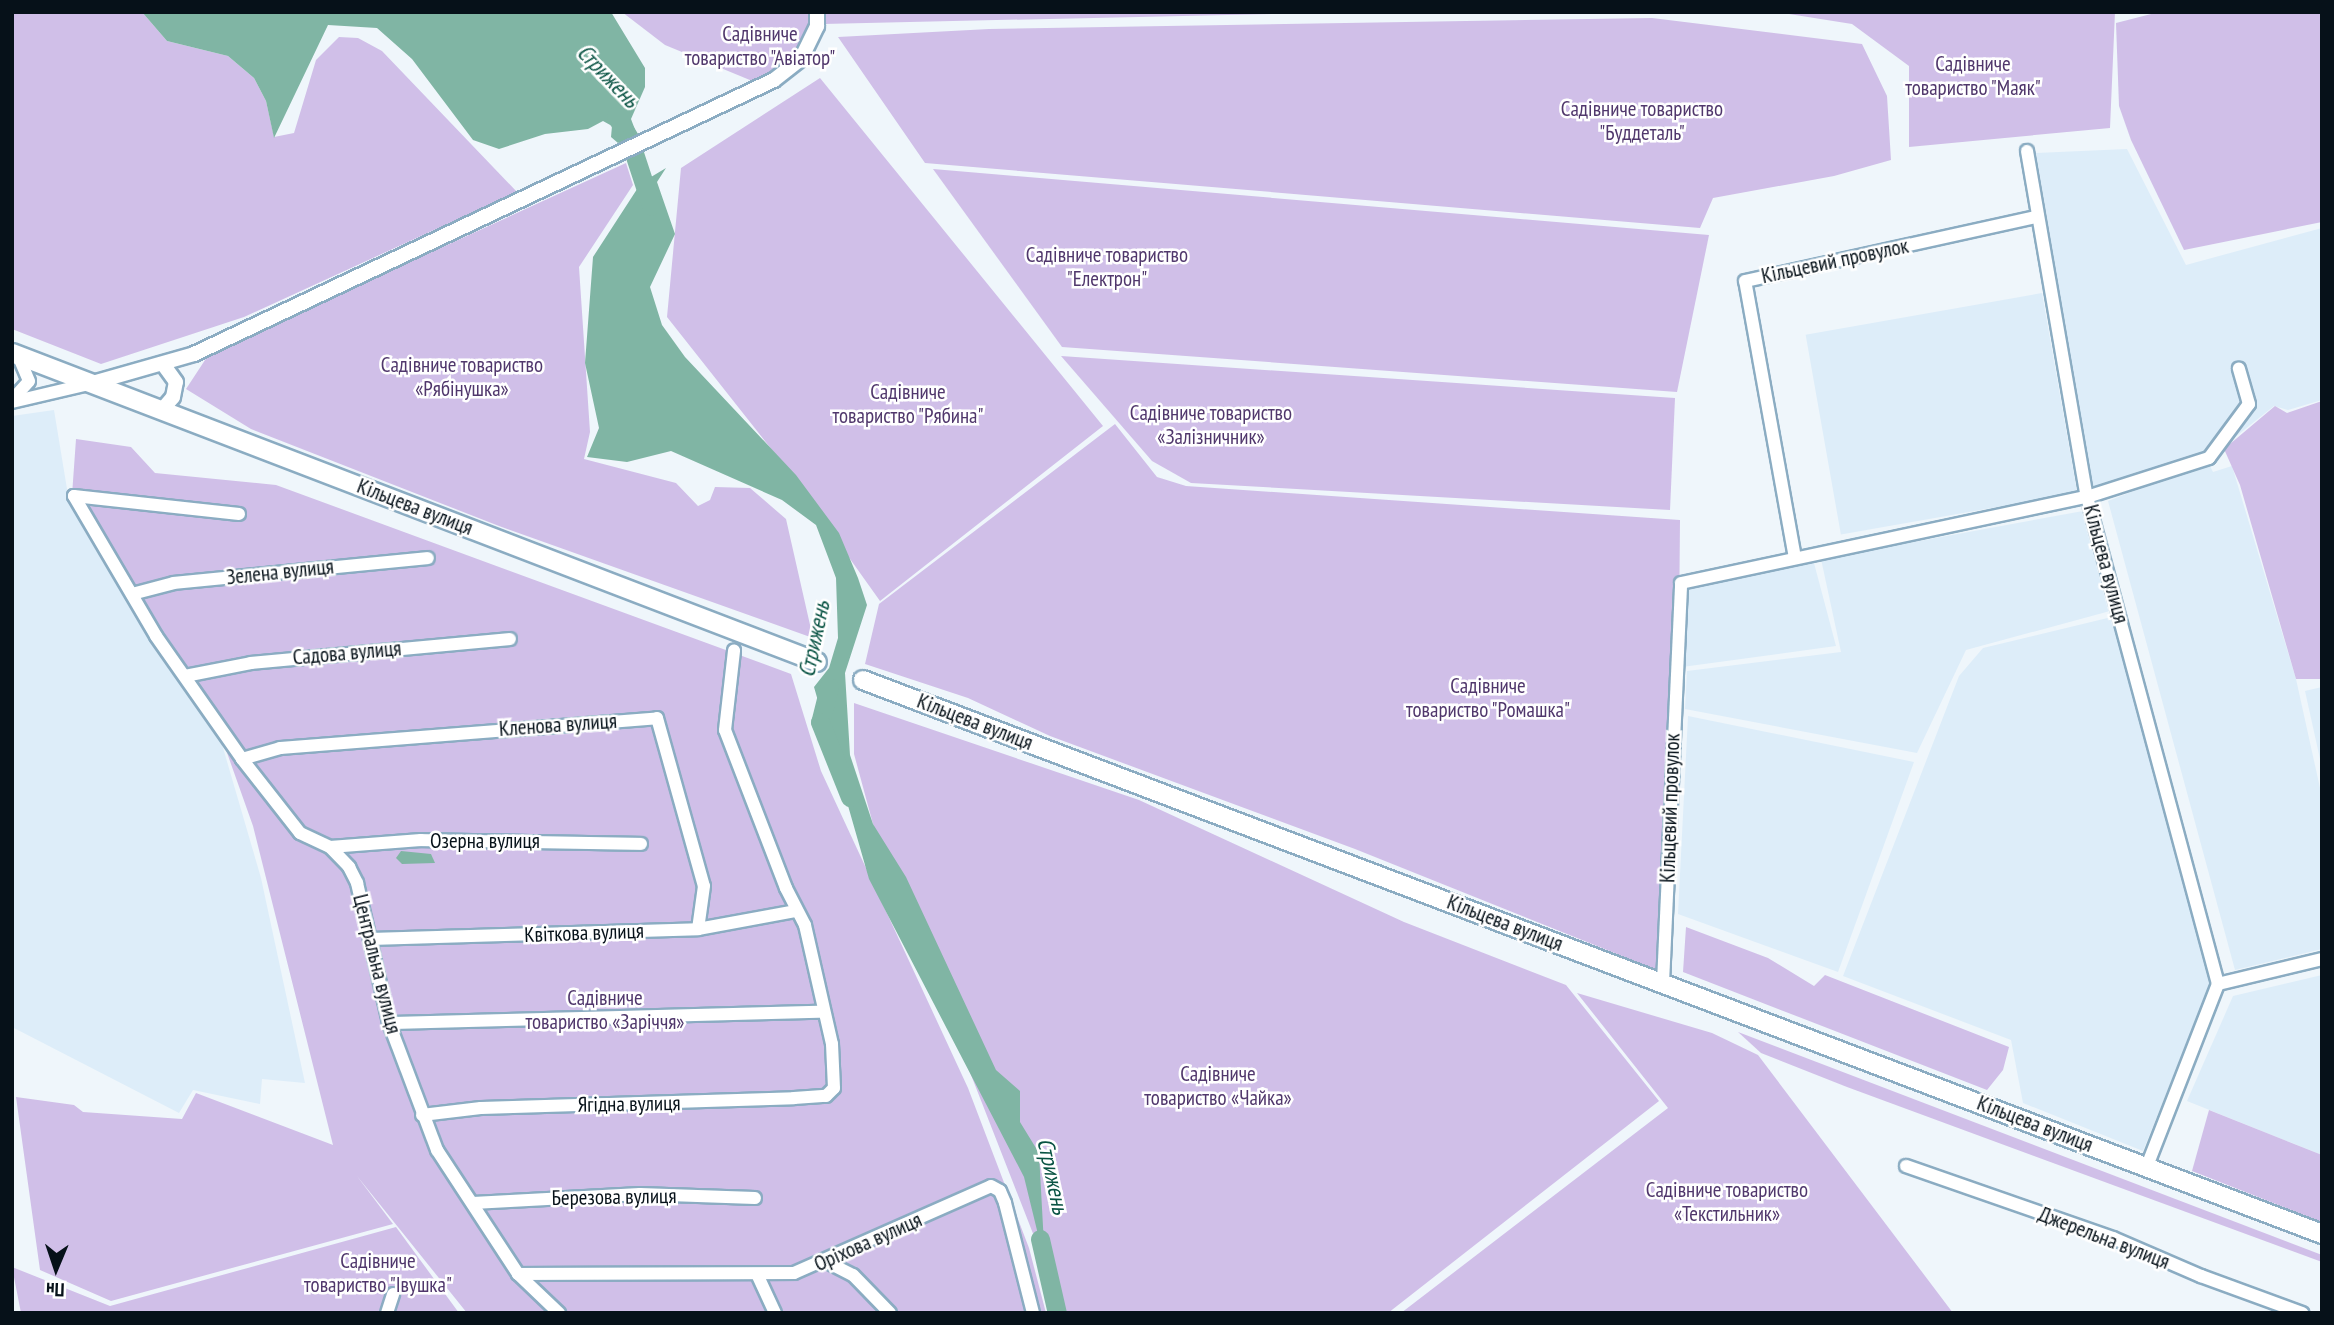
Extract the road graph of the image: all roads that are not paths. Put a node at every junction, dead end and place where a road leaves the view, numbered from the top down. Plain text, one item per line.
1 (817, 12) edge
2 (2027, 151) dead end
3 (2036, 217) junction
4 (12, 353) edge
5 (194, 354) junction
6 (163, 364) junction
7 (2239, 368) dead end
8 (176, 382) junction
9 (88, 384) junction
10 (12, 401) edge
11 (161, 411) junction
12 (2088, 497) junction
13 (239, 514) dead end
14 (428, 558) dead end
15 (1795, 558) junction
16 (132, 594) junction
17 (509, 639) dead end
18 (734, 651) dead end
19 (817, 662) dead end
20 (185, 676) junction
21 (863, 680) dead end
22 (242, 759) junction
23 (641, 845) dead end
24 (330, 847) junction
25 (796, 911) junction
26 (698, 929) junction
27 (370, 939) junction
28 (2322, 959) edge
29 (1664, 983) junction
30 (2218, 984) junction
31 (822, 1012) junction
32 (389, 1023) junction
33 (422, 1115) junction
34 (1906, 1166) dead end
35 (2147, 1166) junction
36 (755, 1198) dead end
37 (473, 1203) junction
38 (2322, 1234) edge
39 (827, 1262) junction
40 (518, 1274) junction
41 (757, 1274) junction
42 (393, 1294) dead end
43 (387, 1313) edge
44 (559, 1313) edge
45 (775, 1313) edge
46 (890, 1313) edge
47 (1033, 1313) edge
48 (2302, 1313) edge

1 - 5 street
2 - 3 street, Кільцева вулиця
3 - 12 street, Кільцева вулиця
3 - 15 street, Кільцевий провулок
4 - 9 main road, Кільцева вулиця
4 - 10 street
5 - 6 street
5 - 8 street
6 - 8 street
6 - 9 street
7 - 12 street, Кільцевий провулок
8 - 11 street
9 - 10 street
9 - 11 main road, Кільцева вулиця
11 - 19 main road, Кільцева вулиця
12 - 15 street, Кільцевий провулок
12 - 30 street, Кільцева вулиця
13 - 16 street, Центральна вулиця
14 - 16 street, Зелена вулиця
15 - 29 street, Кільцевий провулок
16 - 20 street, Центральна вулиця
17 - 20 street, Садова вулиця
18 - 25 street
20 - 22 street, Центральна вулиця
21 - 29 main road, Кільцева вулиця
22 - 24 street, Центральна вулиця
22 - 26 street, Кленова вулиця
23 - 24 street, Озерна вулиця
24 - 27 street, Центральна вулиця
25 - 26 street, Квіткова вулиця
25 - 31 street
26 - 27 street, Квіткова вулиця
27 - 32 street, Центральна вулиця
28 - 30 street
29 - 35 main road, Кільцева вулиця
30 - 35 street
31 - 32 street
31 - 33 street, Ягідна вулиця
32 - 33 street, Центральна вулиця
33 - 37 street, Центральна вулиця
34 - 48 street, Джерельна вулиця
35 - 38 main road, Кільцева вулиця
36 - 37 street, Березова вулиця
37 - 40 street, Центральна вулиця
39 - 41 street, Оріхова вулиця
39 - 46 street
39 - 47 street, Оріхова вулиця
40 - 41 street, Оріхова вулиця
40 - 44 street, Центральна вулиця
41 - 45 street
42 - 43 street

